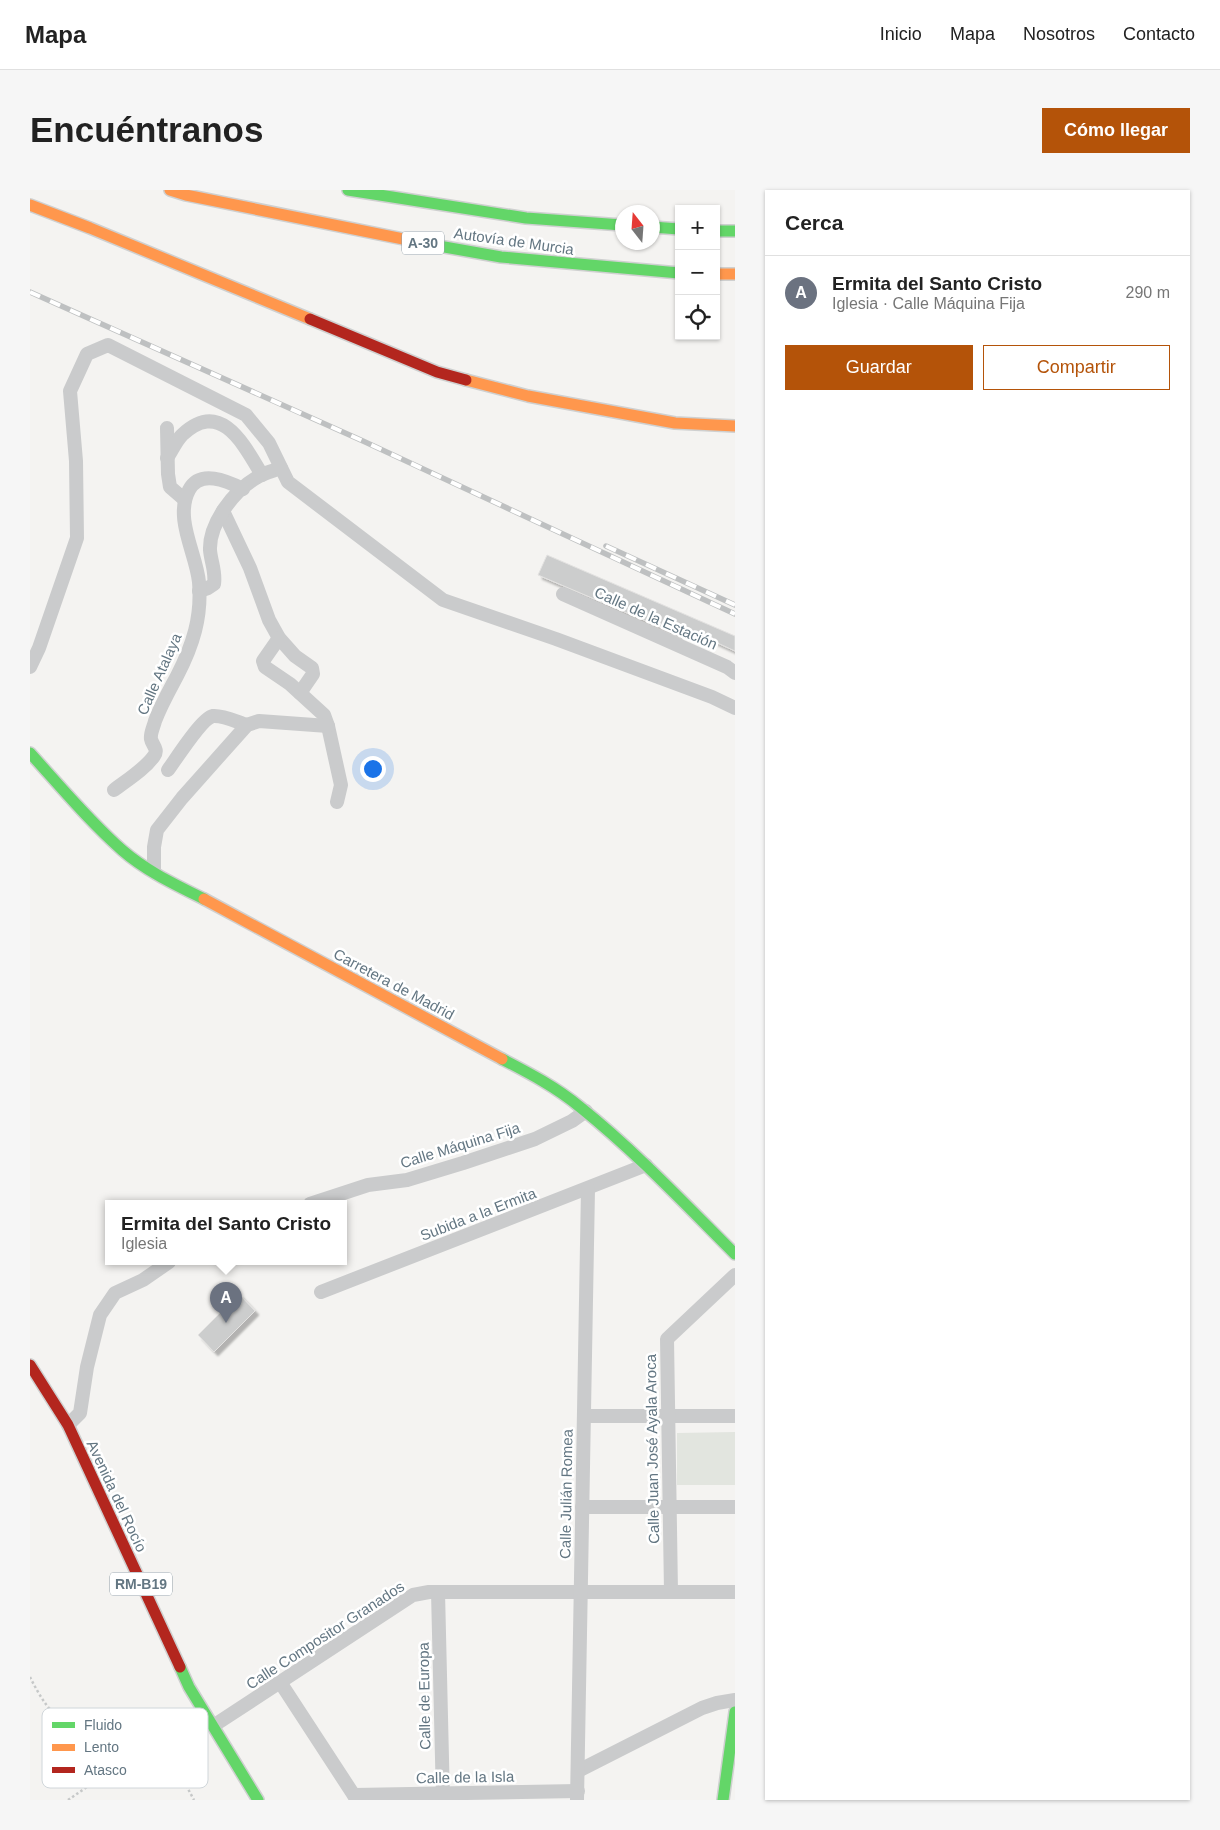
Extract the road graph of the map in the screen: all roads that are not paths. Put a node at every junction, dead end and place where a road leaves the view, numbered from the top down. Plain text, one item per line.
1 (170, 190) edge
2 (348, 190) edge
3 (30, 205) edge
4 (615, 224) edge
5 (660, 227) edge
6 (675, 228) edge
7 (720, 231) edge
8 (735, 231) edge
9 (675, 273) edge
10 (720, 274) edge
11 (735, 274) edge
12 (735, 426) edge
13 (167, 428) dead end
14 (167, 458) junction
15 (281, 468) junction
16 (262, 475) junction
17 (242, 489) junction
18 (185, 500) junction
19 (223, 511) junction
20 (199, 586) junction
21 (563, 594) dead end
22 (279, 638) junction
23 (30, 667) edge
24 (735, 673) edge
25 (300, 693) junction
26 (735, 708) edge
27 (247, 725) junction
28 (328, 726) junction
29 (30, 753) edge
30 (168, 770) dead end
31 (114, 790) dead end
32 (337, 802) dead end
33 (154, 871) junction
34 (586, 1112) junction
35 (646, 1166) junction
36 (588, 1189) junction
37 (322, 1200) edge
38 (735, 1254) edge
39 (165, 1265) edge
40 (735, 1275) edge
41 (322, 1292) dead end
42 (30, 1365) edge
43 (584, 1416) junction
44 (668, 1416) junction
45 (735, 1416) edge
46 (68, 1425) junction
47 (582, 1507) junction
48 (669, 1507) junction
49 (735, 1507) edge
50 (438, 1592) junction
51 (581, 1592) junction
52 (671, 1592) junction
53 (735, 1592) edge
54 (280, 1682) junction
55 (735, 1700) edge
56 (202, 1708) edge
57 (735, 1712) edge
58 (208, 1718) edge
59 (213, 1726) junction
60 (578, 1771) junction
61 (577, 1795) edge
62 (443, 1797) edge
63 (355, 1798) edge
64 (258, 1800) edge
65 (722, 1800) edge

1 - 9 main road, Autovía de Murcia / A-30
2 - 4 main road, Autovía de Murcia
3 - 12 main road
5 - 6 main road
7 - 8 main road
10 - 11 main road
13 - 14 street
14 - 16 street
14 - 18 street
15 - 16 street
15 - 23 street
15 - 26 street
16 - 17 street
17 - 18 street
17 - 19 street
18 - 20 street
19 - 20 street
19 - 22 street
20 - 31 street, Calle Atalaya
21 - 24 street, Calle de la Estación
22 - 25 street
22 - 25 street
25 - 28 street
27 - 28 street
27 - 30 street
27 - 33 street
28 - 32 street
29 - 33 main road, Carretera de Madrid
33 - 34 main road, Carretera de Madrid
34 - 35 main road, Carretera de Madrid
34 - 37 street, Calle Máquina Fija
35 - 36 street, Subida a la Ermita
35 - 38 main road, Carretera de Madrid
36 - 41 street, Subida a la Ermita
36 - 43 street, Calle Julián Romea
39 - 46 street
40 - 44 street, Calle Juan José Ayala Aroca
42 - 46 main road, Avenida del Rocío / RM-B19
43 - 44 street
43 - 47 street, Calle Julián Romea
44 - 45 street
44 - 48 street, Calle Juan José Ayala Aroca
46 - 56 main road, Avenida del Rocío / RM-B19
47 - 48 street
47 - 51 street, Calle Julián Romea
48 - 49 street
48 - 52 street, Calle Juan José Ayala Aroca
50 - 51 street, Calle Compositor Granados
50 - 54 street, Calle Compositor Granados
50 - 62 street, Calle de Europa
51 - 52 street, Calle Compositor Granados
51 - 60 street, Calle Julián Romea
52 - 53 street, Calle Compositor Granados
54 - 59 street, Calle Compositor Granados
54 - 63 street
55 - 60 street
57 - 65 main road
58 - 59 main road, Avenida del Rocío / RM-B19
59 - 64 main road, Avenida del Rocío / RM-B19
60 - 61 street, Calle Julián Romea
61 - 62 street, Calle de la Isla
62 - 63 street, Calle de la Isla

